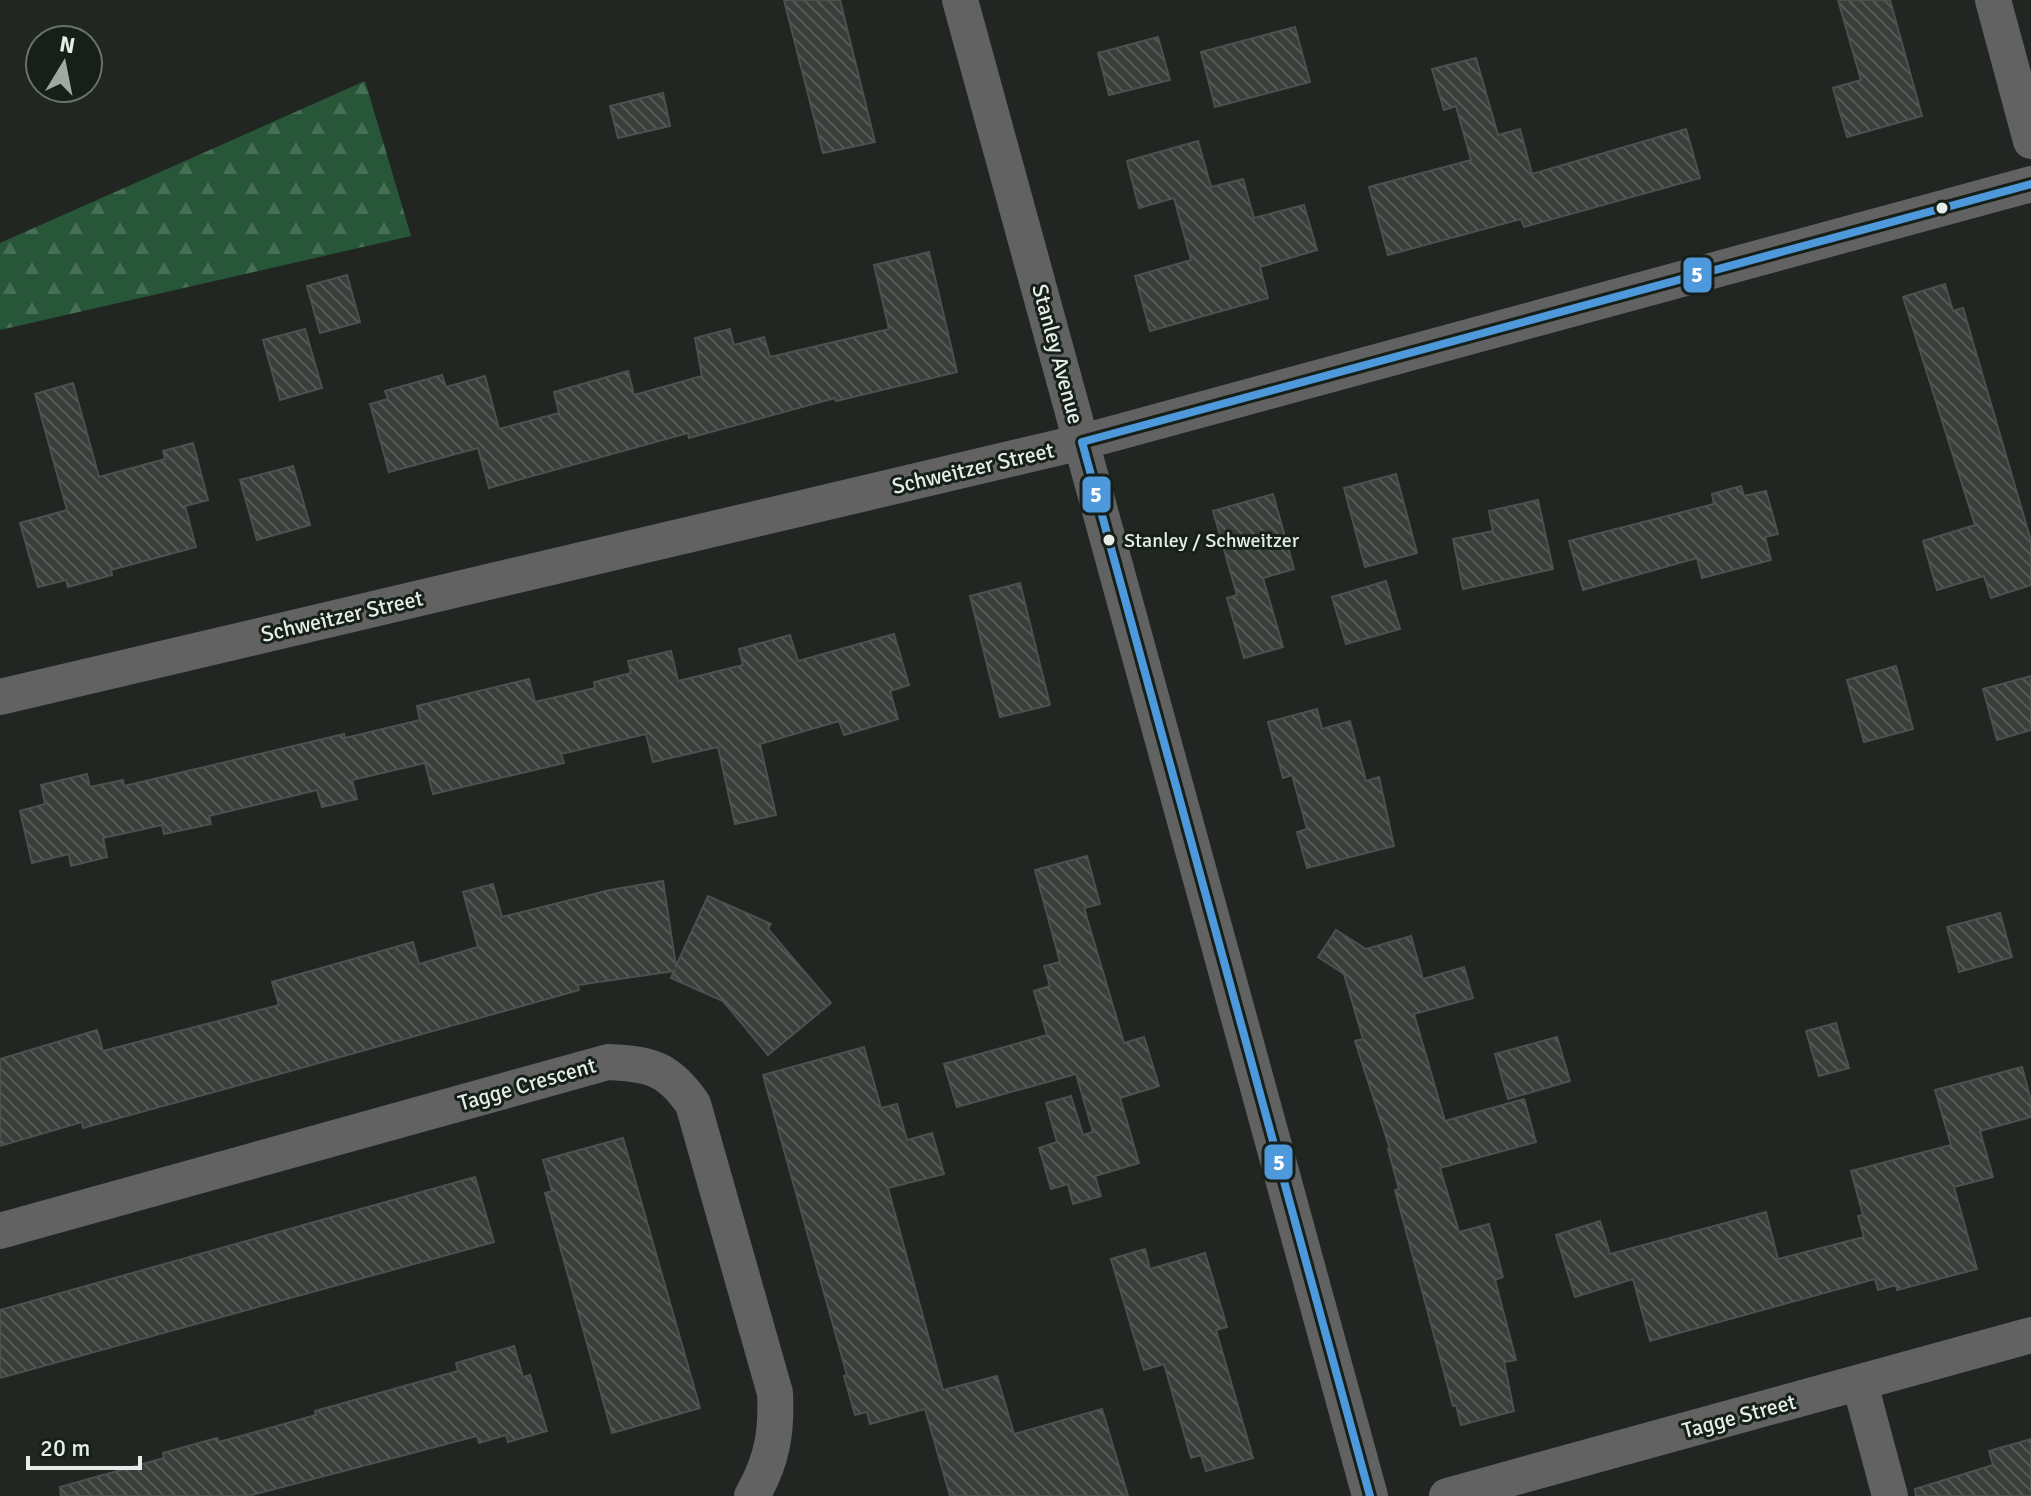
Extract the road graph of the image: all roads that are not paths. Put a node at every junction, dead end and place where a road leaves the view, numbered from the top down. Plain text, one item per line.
1 (960, 0) edge
2 (1993, 0) edge
3 (2031, 141) edge
4 (2031, 184) edge
5 (1082, 442) junction
6 (0, 697) edge
7 (0, 1231) edge
8 (2031, 1335) edge
9 (1860, 1384) junction
10 (752, 1496) edge
11 (1370, 1496) edge
12 (1447, 1496) edge
13 (1890, 1496) edge

1 - 5 street, Stanley Avenue
2 - 3 street
4 - 5 street, Schweitzer Street
5 - 6 street, Schweitzer Street
5 - 11 street, Stanley Avenue
7 - 10 street, Tagge Crescent
8 - 9 street, Tagge Street
9 - 12 street, Tagge Street
9 - 13 street

